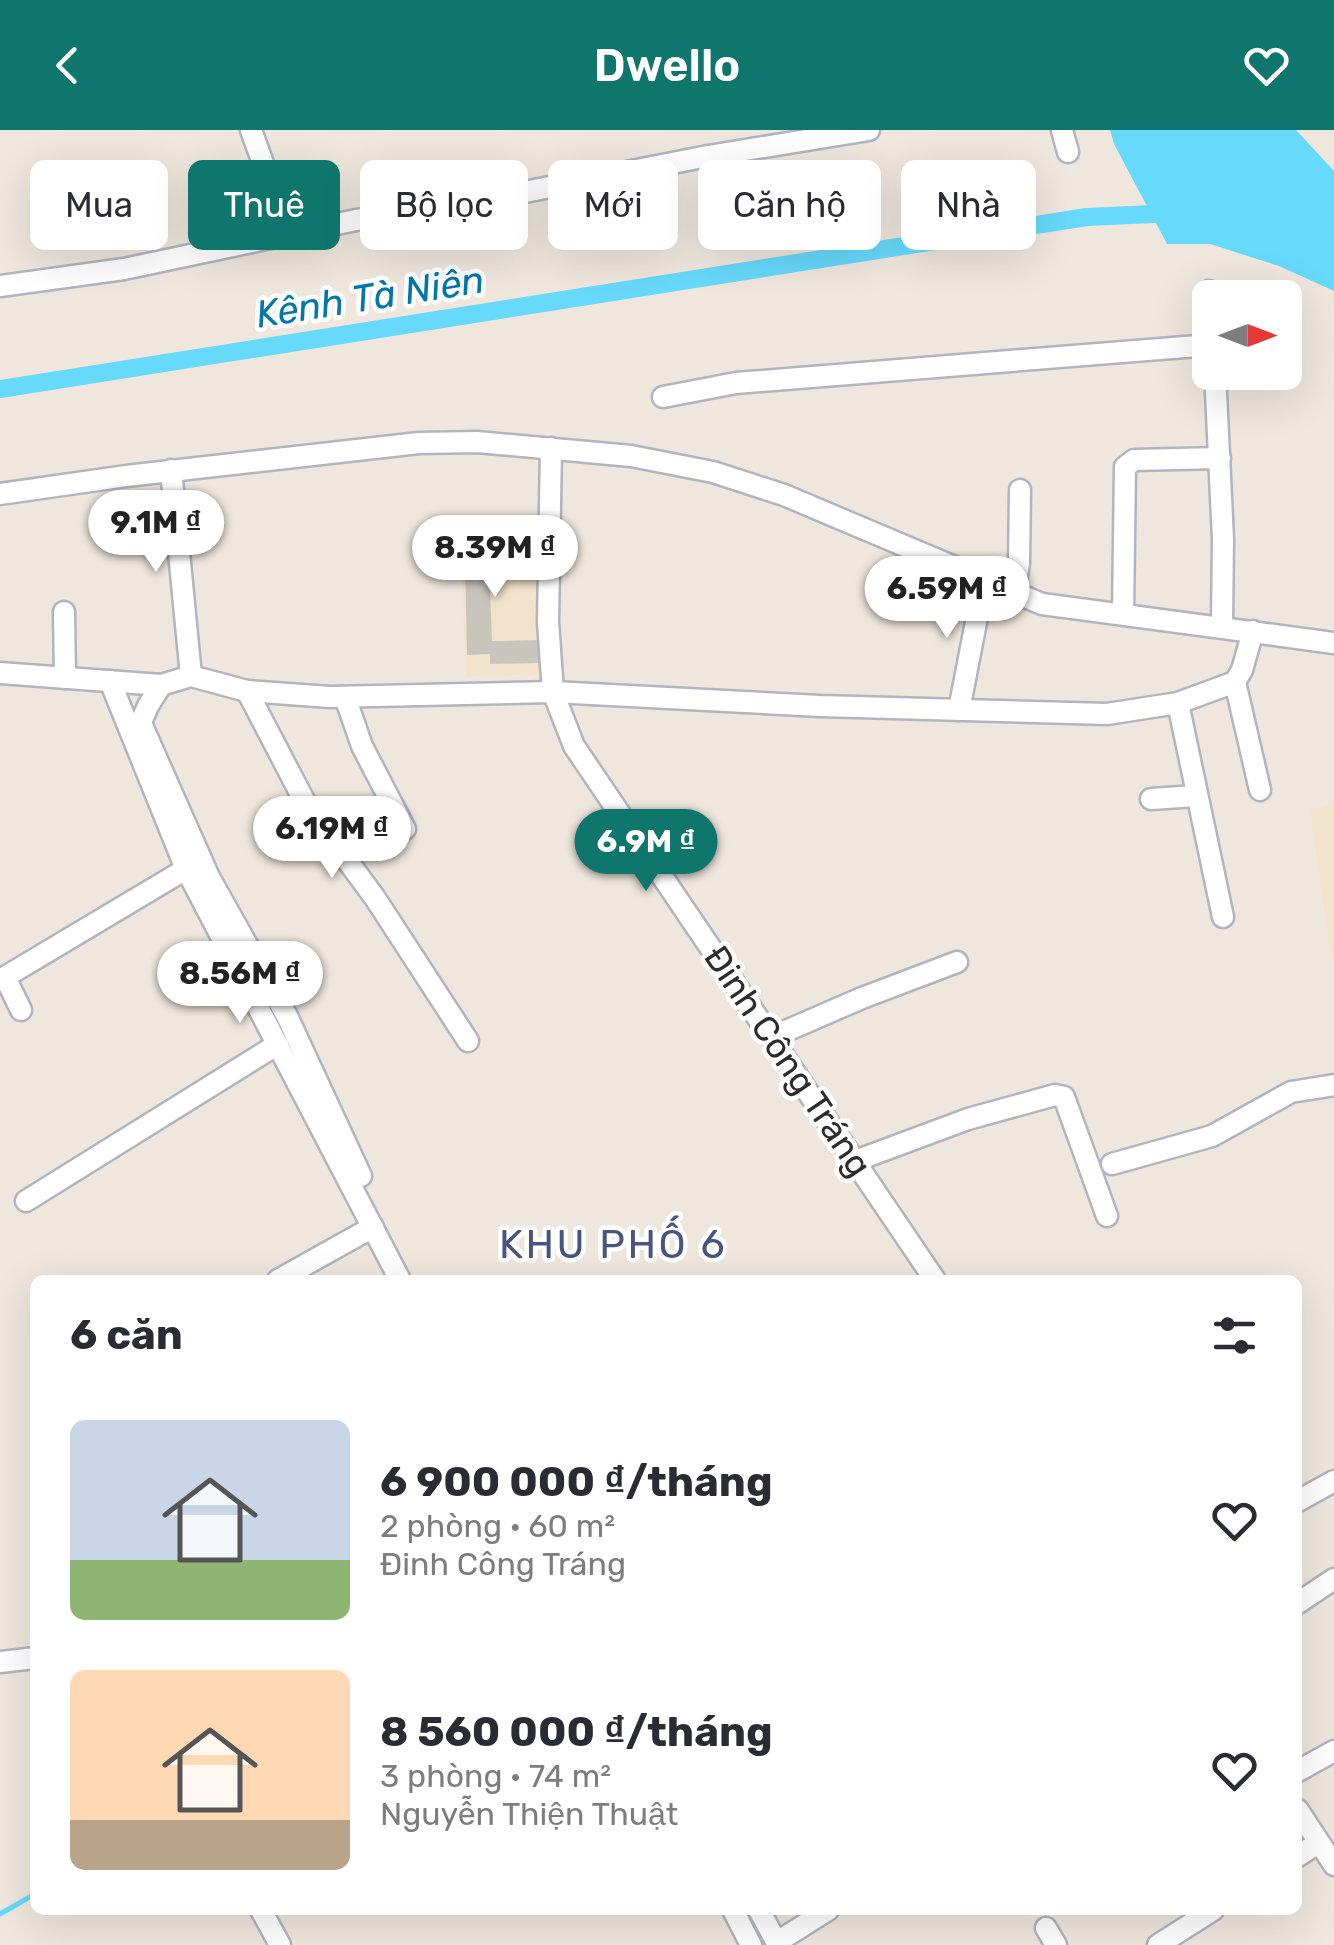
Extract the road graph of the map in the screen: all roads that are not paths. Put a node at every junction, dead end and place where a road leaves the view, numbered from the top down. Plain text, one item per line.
1 (251, 130) edge
2 (868, 130) edge
3 (1062, 130) edge
4 (1068, 152) dead end
5 (262, 160) edge
6 (340, 224) edge
7 (217, 250) edge
8 (0, 286) edge
9 (1192, 346) edge
10 (1216, 390) edge
11 (662, 397) dead end
12 (551, 448) junction
13 (1220, 458) junction
14 (171, 470) junction
15 (1020, 490) dead end
16 (0, 494) edge
17 (984, 581) junction
18 (1014, 595) junction
19 (64, 612) dead end
20 (1122, 614) junction
21 (1222, 626) junction
22 (1253, 631) junction
23 (1334, 642) edge
24 (0, 673) edge
25 (191, 676) junction
26 (65, 678) junction
27 (110, 681) junction
28 (1234, 682) junction
29 (161, 685) junction
30 (247, 691) junction
31 (553, 692) junction
32 (345, 697) junction
33 (1178, 703) junction
34 (958, 710) junction
35 (140, 722) junction
36 (134, 746) junction
37 (1260, 790) dead end
38 (1196, 796) junction
39 (1151, 799) dead end
40 (405, 828) dead end
41 (186, 869) junction
42 (1223, 916) dead end
43 (957, 962) dead end
44 (2, 979) edge
45 (21, 1010) dead end
46 (772, 1037) junction
47 (468, 1042) dead end
48 (278, 1044) junction
49 (1334, 1086) edge
50 (343, 1154) junction
51 (855, 1161) junction
52 (1112, 1164) dead end
53 (26, 1200) dead end
54 (1107, 1216) dead end
55 (373, 1227) junction
56 (287, 1275) edge
57 (397, 1275) edge
58 (411, 1275) edge
59 (932, 1275) edge
60 (1334, 1481) edge
61 (1302, 1498) edge
62 (1334, 1579) edge
63 (1302, 1600) edge
64 (30, 1659) edge
65 (0, 1662) edge
66 (1334, 1751) edge
67 (1302, 1768) edge
68 (1302, 1816) edge
69 (1318, 1842) junction
70 (1302, 1853) edge
71 (1334, 1864) edge
72 (264, 1915) edge
73 (736, 1915) edge
74 (762, 1915) edge
75 (820, 1915) edge
76 (1205, 1915) edge
77 (777, 1944) edge
78 (280, 1945) edge
79 (751, 1945) edge
80 (1158, 1945) edge

1 - 5 street
2 - 6 street
3 - 4 street
7 - 8 street
9 - 11 street
10 - 13 street
12 - 14 street
12 - 17 street
12 - 31 street, Đinh Công Tráng
13 - 20 street
13 - 21 street
14 - 16 street
14 - 25 street
15 - 18 street
17 - 18 street
17 - 34 street
18 - 20 street
19 - 26 street
20 - 21 street
21 - 22 street
22 - 23 street
22 - 28 street
24 - 26 street
25 - 29 street
25 - 30 street
26 - 27 street
27 - 29 street
27 - 36 street
28 - 33 street
28 - 37 street
29 - 35 street
30 - 32 street
30 - 47 street
31 - 32 street
31 - 34 street
31 - 46 street, Đinh Công Tráng
32 - 40 street
33 - 34 street
33 - 38 street
35 - 36 street
35 - 50 street
36 - 41 street
38 - 39 street
38 - 42 street
41 - 44 street
41 - 48 street
43 - 46 street
44 - 45 street
46 - 51 street, Đinh Công Tráng
48 - 50 street
48 - 53 street
49 - 52 street
50 - 55 street
50 - 58 street
51 - 54 street
51 - 59 street, Đinh Công Tráng
55 - 56 street
55 - 57 street
60 - 61 street
62 - 63 street
64 - 65 street
66 - 67 street
68 - 69 street
69 - 70 street
69 - 71 street
72 - 78 street
73 - 79 street
74 - 77 street
75 - 77 street
76 - 80 street

